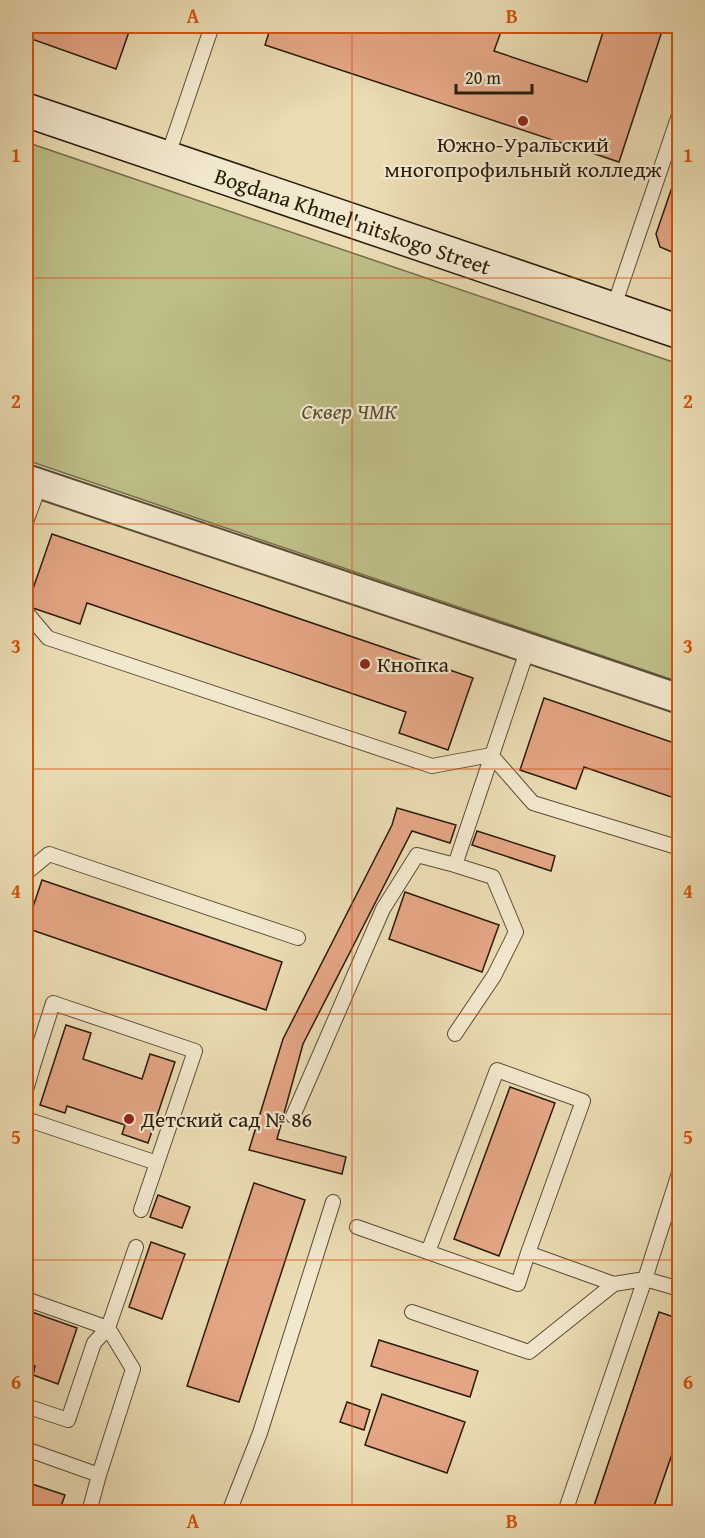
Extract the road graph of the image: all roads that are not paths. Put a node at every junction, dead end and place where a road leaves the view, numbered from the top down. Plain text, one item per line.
1 (212, 26) edge
2 (26, 110) edge
3 (679, 110) edge
4 (167, 158) junction
5 (613, 309) junction
6 (680, 332) edge
7 (33, 482) edge
8 (26, 522) edge
9 (26, 612) edge
10 (528, 648) junction
11 (680, 699) edge
12 (491, 755) junction
13 (680, 848) edge
14 (455, 865) junction
15 (26, 873) edge
16 (298, 938) dead end
17 (455, 1034) dead end
18 (29, 1064) edge
19 (26, 1090) edge
20 (293, 1116) dead end
21 (26, 1119) edge
22 (157, 1163) junction
23 (680, 1170) edge
24 (333, 1202) dead end
25 (141, 1210) dead end
26 (357, 1227) dead end
27 (136, 1246) dead end
28 (428, 1252) junction
29 (528, 1253) junction
30 (645, 1279) junction
31 (614, 1284) junction
32 (680, 1289) edge
33 (26, 1299) edge
34 (412, 1312) dead end
35 (108, 1328) junction
36 (26, 1406) edge
37 (26, 1449) edge
38 (99, 1475) junction
39 (89, 1512) edge
40 (229, 1512) edge
41 (471, 1512) edge
42 (478, 1512) edge
43 (565, 1512) edge

1 - 4 lane
2 - 4 main road, Bogdana Khmel'nitskogo Street
3 - 5 lane
4 - 5 main road, Bogdana Khmel'nitskogo Street
5 - 6 main road, Bogdana Khmel'nitskogo Street
7 - 8 lane
7 - 10 street
9 - 12 lane
10 - 11 street
10 - 12 lane
12 - 13 lane
12 - 14 lane
14 - 17 lane
14 - 20 lane
15 - 16 lane
18 - 19 lane
18 - 22 lane
21 - 22 lane
22 - 25 lane
23 - 30 lane
24 - 40 lane
26 - 28 lane
27 - 35 lane
28 - 29 lane
28 - 29 lane
29 - 31 lane
30 - 31 lane
30 - 32 lane
30 - 43 lane
31 - 34 lane
33 - 35 lane
35 - 36 lane
35 - 38 lane
37 - 38 lane
38 - 39 lane
41 - 42 lane

